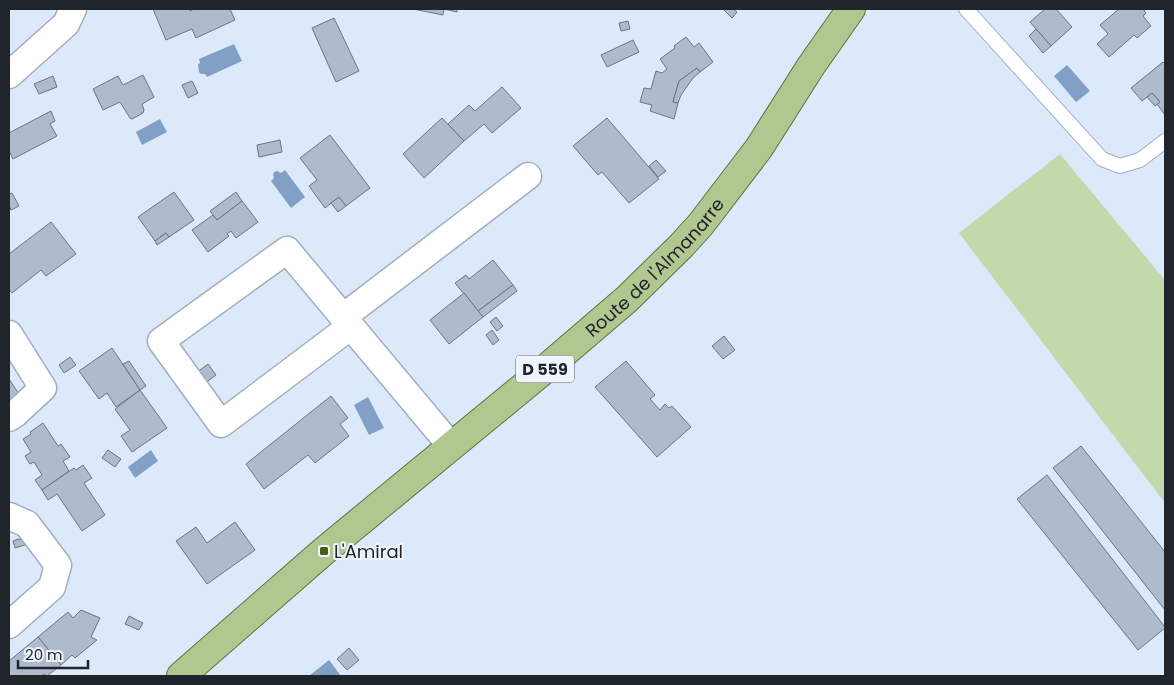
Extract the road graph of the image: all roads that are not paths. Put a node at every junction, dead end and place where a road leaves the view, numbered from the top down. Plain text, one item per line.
1 (73, 9) edge
2 (851, 9) edge
3 (966, 9) edge
4 (9, 75) edge
5 (1165, 141) edge
6 (528, 176) dead end
7 (347, 322) junction
8 (9, 334) edge
9 (9, 418) edge
10 (451, 446) junction
11 (9, 516) edge
12 (9, 625) edge
13 (182, 676) edge

1 - 4 street
2 - 10 main road, Route de l'Almanarre / D 559
3 - 5 lane
6 - 7 street
7 - 7 street
7 - 10 street
8 - 9 street
10 - 13 main road, Route de l'Almanarre / D 559
11 - 12 street

